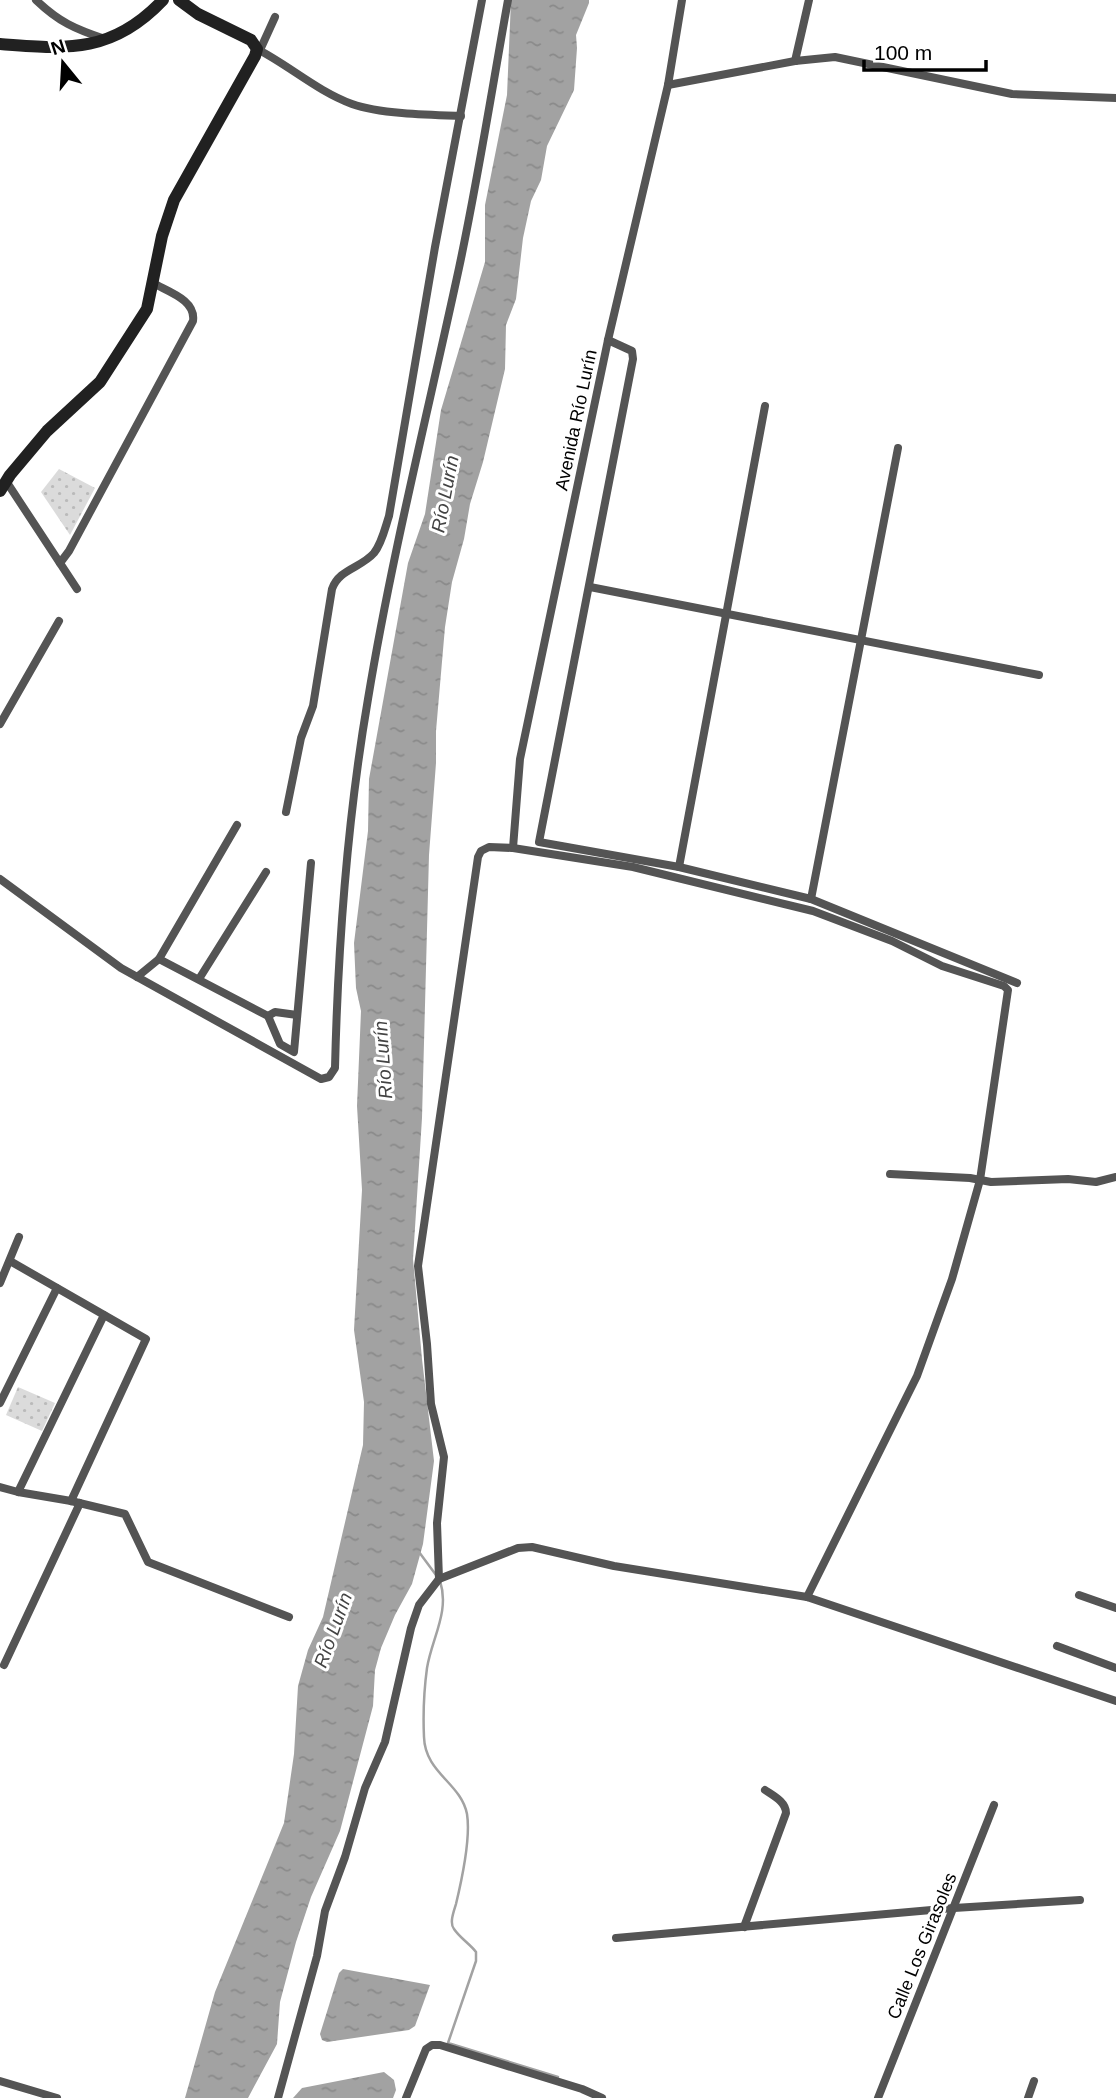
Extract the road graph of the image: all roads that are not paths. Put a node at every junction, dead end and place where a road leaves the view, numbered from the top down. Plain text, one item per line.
1 (36, 0) edge
2 (163, 0) edge
3 (482, 0) edge
4 (508, 0) edge
5 (681, 0) edge
6 (809, 0) edge
7 (182, 2) edge
8 (275, 17) dead end
9 (107, 39) junction
10 (0, 44) edge
11 (259, 50) junction
12 (795, 61) junction
13 (668, 85) junction
14 (1116, 98) edge
15 (461, 116) junction
16 (153, 283) junction
17 (608, 340) junction
18 (765, 406) dead end
19 (898, 448) dead end
20 (2, 486) edge
21 (60, 563) junction
22 (590, 587) junction
23 (77, 589) dead end
24 (726, 613) junction
25 (59, 621) dead end
26 (860, 640) junction
27 (1039, 675) dead end
28 (0, 724) edge
29 (286, 812) dead end
30 (237, 825) dead end
31 (513, 848) junction
32 (311, 863) dead end
33 (679, 866) junction
34 (266, 872) dead end
35 (0, 879) edge
36 (811, 899) junction
37 (159, 959) junction
38 (137, 977) junction
39 (199, 979) junction
40 (1017, 983) dead end
41 (297, 1015) junction
42 (268, 1016) junction
43 (890, 1174) dead end
44 (1116, 1177) edge
45 (981, 1180) junction
46 (19, 1237) dead end
47 (10, 1261) junction
48 (0, 1283) edge
49 (57, 1288) junction
50 (104, 1315) junction
51 (0, 1403) edge
52 (0, 1487) edge
53 (18, 1492) junction
54 (75, 1502) junction
55 (439, 1579) junction
56 (1079, 1595) dead end
57 (807, 1597) junction
58 (1116, 1608) edge
59 (289, 1617) dead end
60 (1057, 1646) dead end
61 (4, 1665) dead end
62 (1116, 1668) edge
63 (1116, 1701) edge
64 (765, 1790) dead end
65 (995, 1805) dead end
66 (1080, 1900) dead end
67 (954, 1908) junction
68 (744, 1927) junction
69 (615, 1938) dead end
70 (0, 2081) edge
71 (1034, 2081) dead end
72 (57, 2098) edge
73 (278, 2098) edge
74 (406, 2098) edge
75 (602, 2098) edge
76 (878, 2098) edge
77 (1028, 2098) edge

1 - 9 street
2 - 9 main road
3 - 15 street
4 - 38 street
5 - 13 street, Avenida Río Lurín
6 - 12 street
7 - 11 main road
8 - 11 street
9 - 10 main road
11 - 15 street
11 - 16 main road
12 - 13 street
12 - 14 street
13 - 17 street, Avenida Río Lurín
15 - 29 street
16 - 20 main road
16 - 21 street
17 - 22 street
17 - 31 street, Avenida Río Lurín
18 - 24 street
19 - 26 street
20 - 21 street
21 - 23 street
22 - 24 street
22 - 33 street
24 - 26 street
24 - 33 street
25 - 28 street
26 - 27 street
26 - 36 street
30 - 37 street
31 - 45 street
31 - 55 street
32 - 41 street
33 - 36 street
34 - 39 street
35 - 38 street
36 - 40 street
37 - 38 street
37 - 39 street
39 - 42 street
41 - 42 street
41 - 42 street
43 - 45 street
44 - 45 street
45 - 57 street
46 - 47 street
47 - 48 street
47 - 49 street
49 - 50 street
49 - 51 street
50 - 53 street
50 - 54 street
52 - 53 street
53 - 54 street
54 - 59 street
54 - 61 street
55 - 57 street
55 - 73 street
56 - 58 street
57 - 63 street
60 - 62 street
64 - 68 street
65 - 67 street, Calle Los Girasoles
66 - 67 street
67 - 68 street
67 - 76 street, Calle Los Girasoles
68 - 69 street
70 - 72 street
71 - 77 street
74 - 75 street

